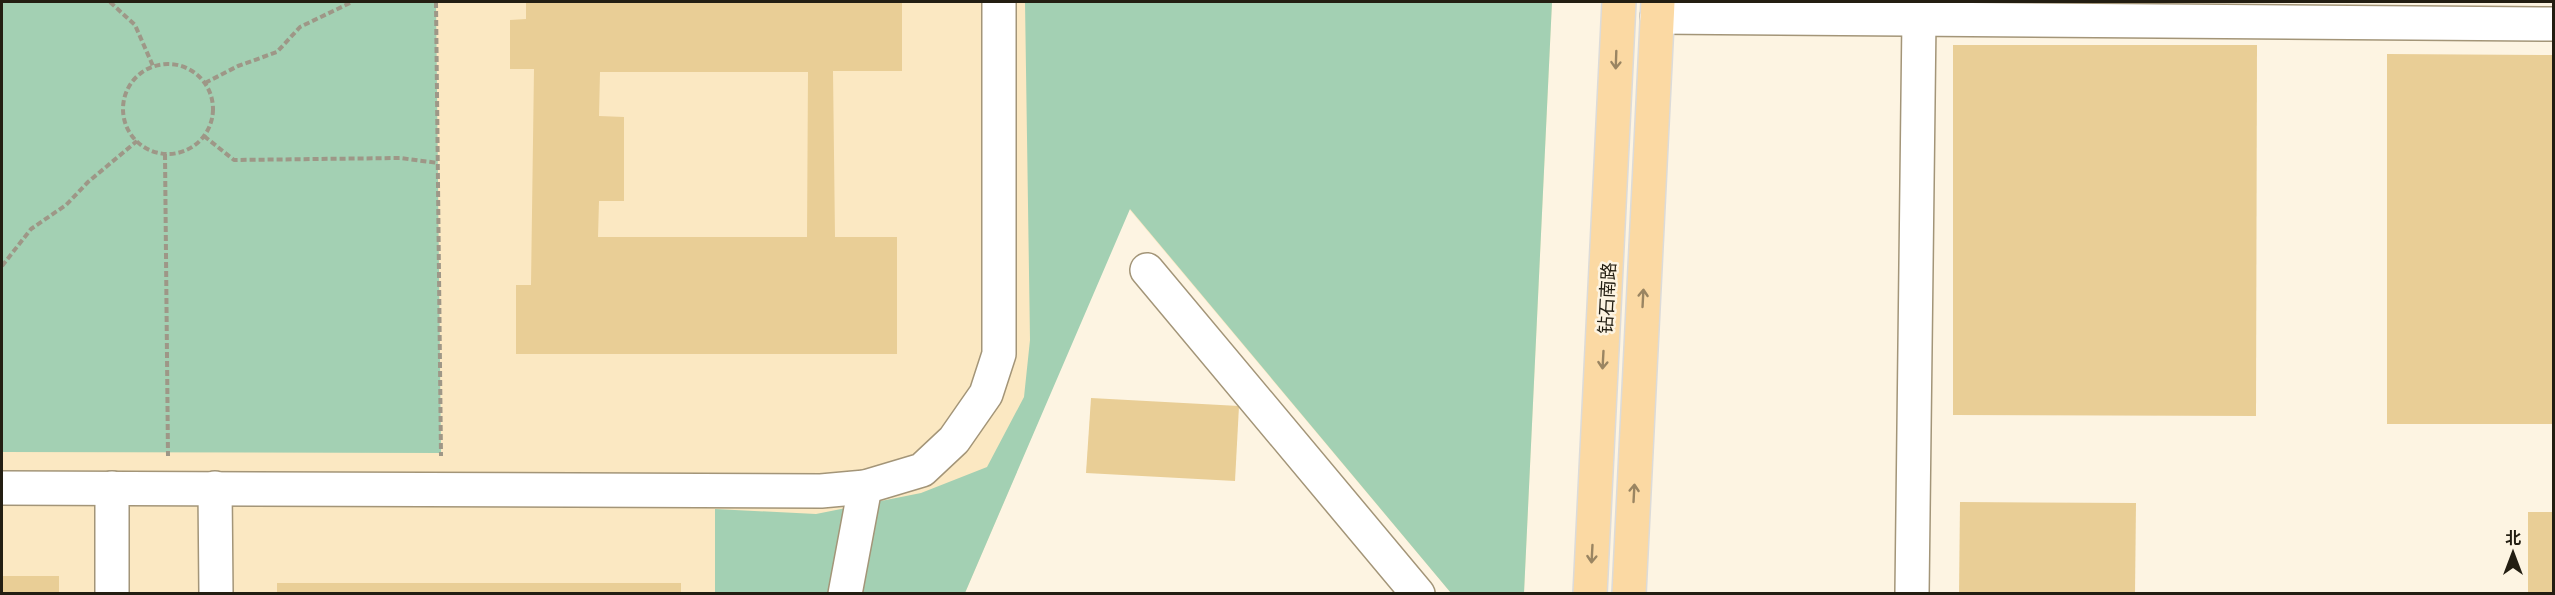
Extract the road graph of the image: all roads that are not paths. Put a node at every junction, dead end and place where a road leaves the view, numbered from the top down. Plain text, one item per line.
1 (999, 2) edge
2 (1619, 2) edge
3 (1657, 9) edge
4 (1920, 19) junction
5 (2553, 24) edge
6 (1148, 270) dead end
7 (865, 487) junction
8 (2, 488) edge
9 (112, 488) junction
10 (215, 488) junction
11 (112, 594) edge
12 (216, 594) edge
13 (845, 594) edge
14 (1418, 594) edge
15 (1590, 594) edge
16 (1629, 594) edge
17 (1912, 594) edge

1 - 7 lane
2 -> 15 main road, 钻石南路
3 - 4 lane
16 -> 3 main road, 钻石南路
4 - 5 lane
4 - 17 lane
6 - 14 lane
7 - 10 lane
7 - 13 lane
8 - 9 lane
9 - 10 lane
9 - 11 lane
10 - 12 lane

